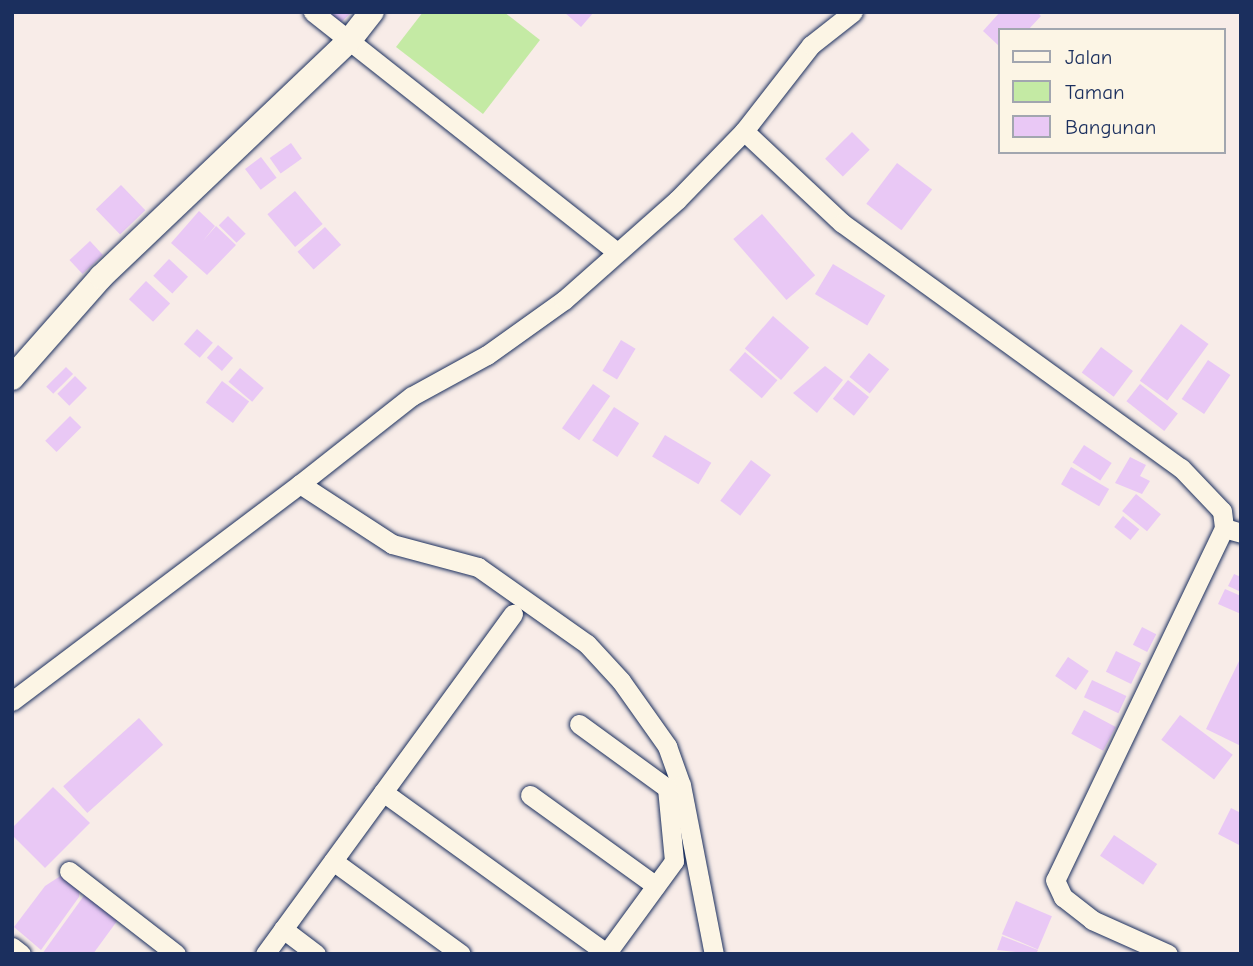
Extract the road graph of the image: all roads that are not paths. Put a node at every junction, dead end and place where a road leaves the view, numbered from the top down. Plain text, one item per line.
1 (313, 12) edge
2 (372, 12) edge
3 (853, 12) edge
4 (349, 41) junction
5 (744, 131) junction
6 (616, 251) junction
7 (12, 378) edge
8 (300, 484) junction
9 (1232, 530) edge
10 (513, 614) dead end
11 (12, 701) edge
12 (579, 724) dead end
13 (383, 792) junction
14 (530, 795) dead end
15 (333, 861) junction
16 (69, 871) dead end
17 (656, 886) junction
18 (282, 929) junction
19 (12, 947) edge
20 (22, 954) edge
21 (176, 954) edge
22 (265, 954) edge
23 (316, 954) edge
24 (461, 954) edge
25 (606, 954) edge
26 (714, 954) edge
27 (1168, 954) edge

1 - 4 street
2 - 4 street
3 - 5 street
4 - 6 street
4 - 7 street
5 - 6 street
5 - 9 street
6 - 8 street
8 - 11 street
8 - 26 street
9 - 27 street
10 - 13 street
12 - 17 street
13 - 15 street
13 - 25 street
14 - 17 street
15 - 18 street
15 - 24 street
16 - 21 street
17 - 25 street
18 - 22 street
18 - 23 street
19 - 20 street

